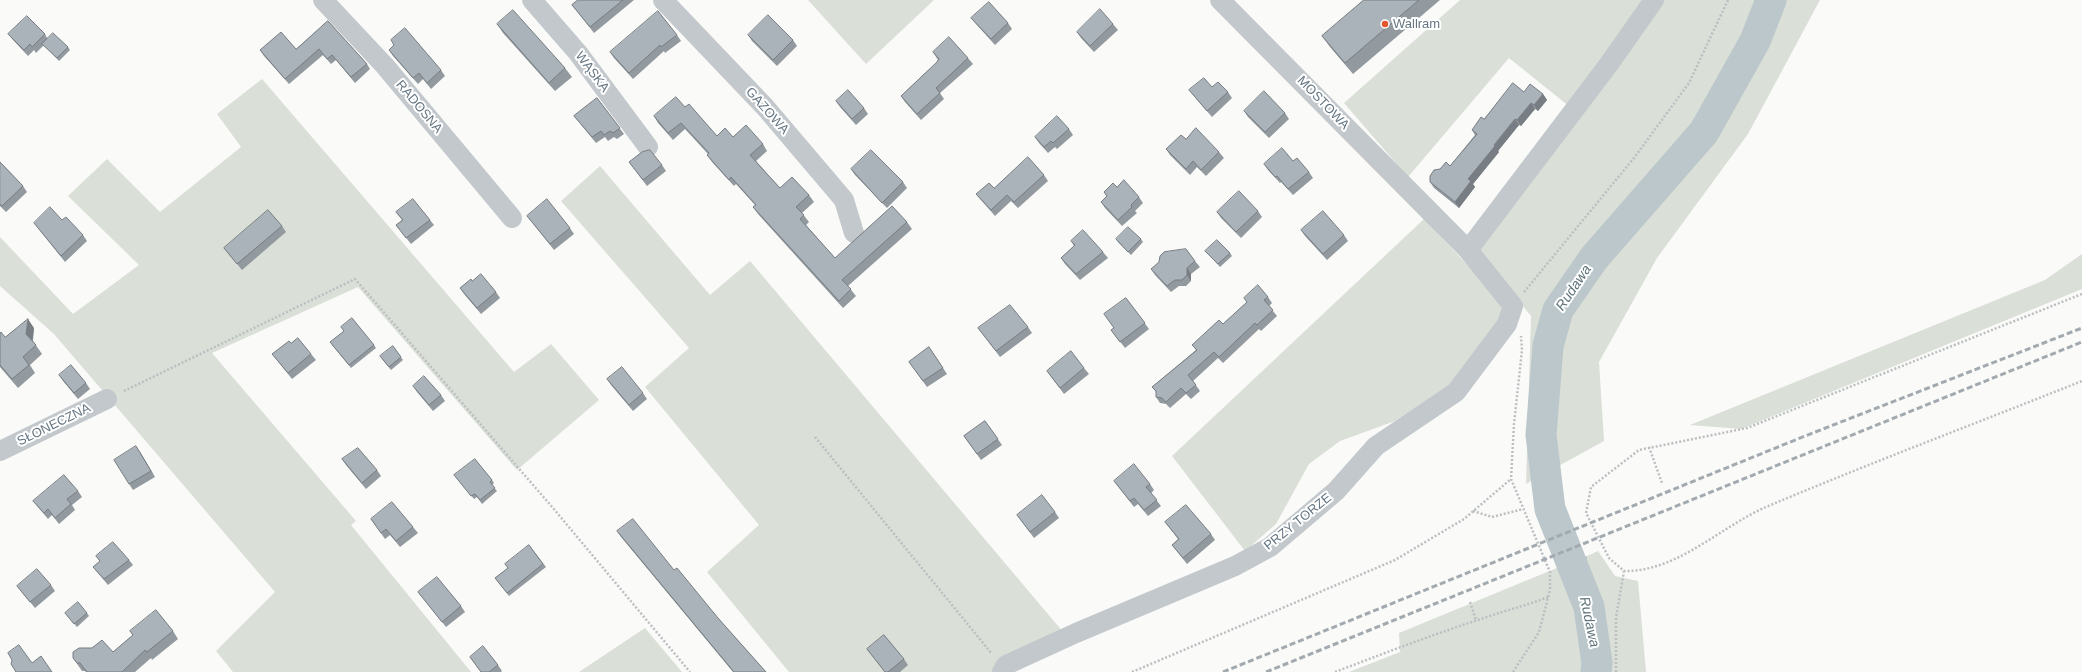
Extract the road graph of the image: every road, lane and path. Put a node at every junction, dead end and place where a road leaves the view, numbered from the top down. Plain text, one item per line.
1 (323, 0) edge
2 (532, 0) edge
3 (663, 0) edge
4 (1220, 0) edge
5 (1654, 0) edge
6 (1728, 0) edge
7 (648, 146) dead end
8 (512, 218) dead end
9 (854, 233) dead end
10 (1468, 250) junction
11 (2082, 294) edge
12 (1513, 306) junction
13 (1521, 333) dead end
14 (2082, 381) edge
15 (107, 399) joint
16 (815, 437) dead end
17 (1649, 447) junction
18 (0, 451) edge
19 (1511, 479) junction
20 (1662, 483) dead end
21 (1523, 509) junction
22 (1473, 511) junction
23 (1624, 571) junction
24 (1548, 597) junction
25 (1470, 602) dead end
26 (1476, 620) junction
27 (1004, 669) edge
28 (690, 672) edge
29 (1132, 672) edge
30 (1335, 672) edge
31 (1513, 672) edge
32 (1616, 672) edge

1 - 8 street, RADOSNA
2 - 7 street, WĄSKA
3 - 9 street, GAZOWA
4 - 10 street, MOSTOWA
5 - 10 street
6 - 12 path
10 - 12 street, MOSTOWA
11 - 17 path
12 - 27 street, PRZY TORZE
13 - 19 path
14 - 23 path
15 - 18 street, SŁONECZNA
15 - 28 path
16 - 27 path
17 - 20 path
17 - 23 path
19 - 21 path
19 - 22 path
21 - 22 path
21 - 24 path
22 - 29 path
23 - 32 path
24 - 26 path
24 - 31 path
25 - 26 path
26 - 30 path

